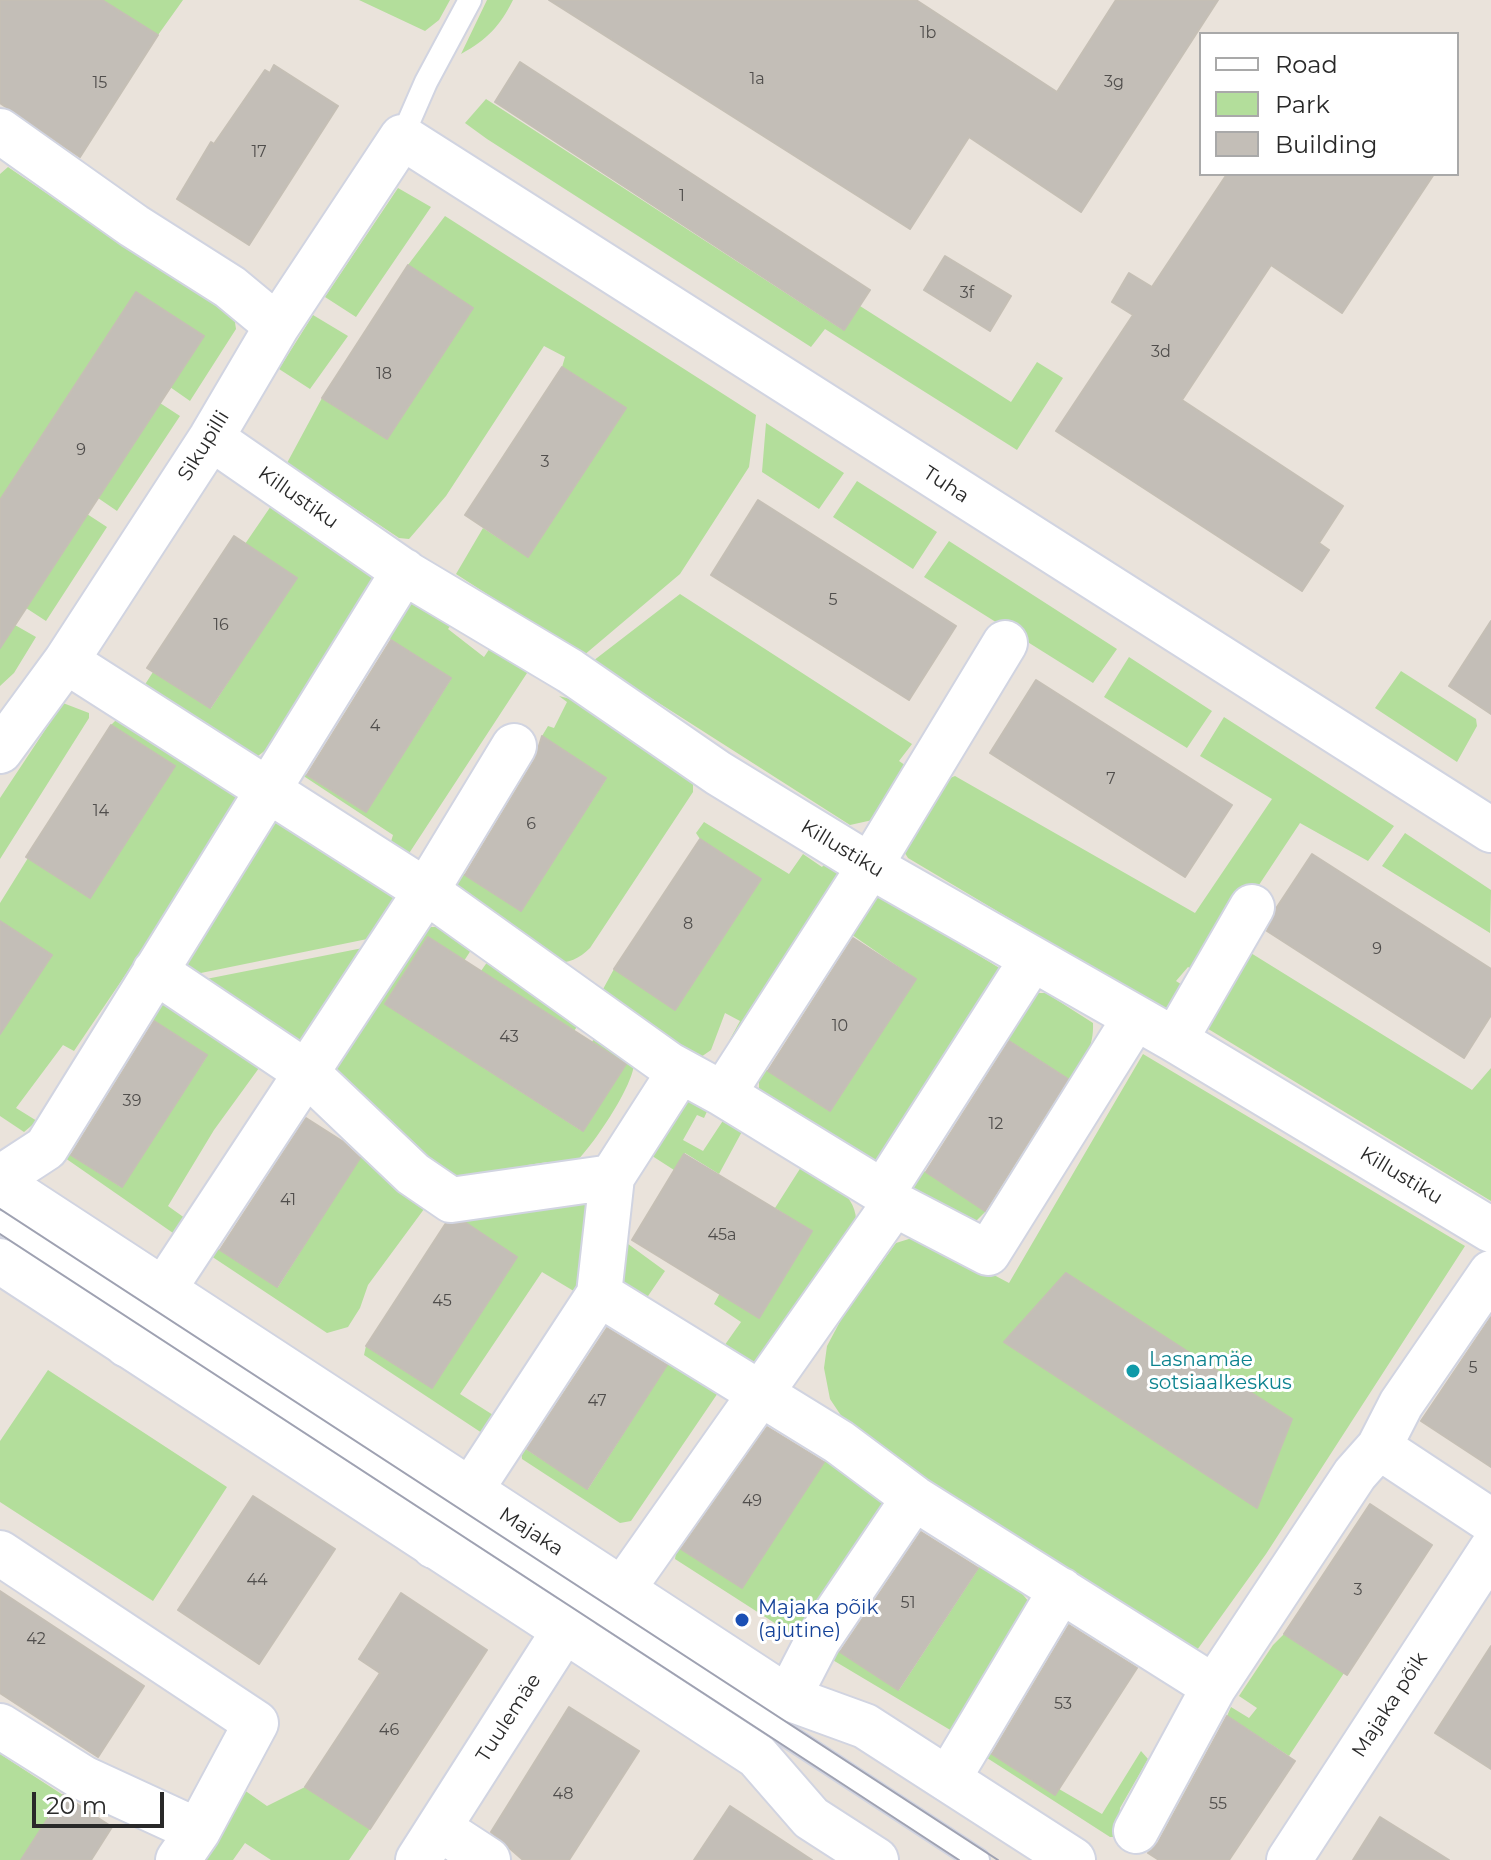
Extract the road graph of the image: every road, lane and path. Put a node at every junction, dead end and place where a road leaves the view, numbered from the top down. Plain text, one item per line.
1 (470, 0) edge
2 (402, 137) junction
3 (8, 148) edge
4 (277, 326) junction
5 (211, 438) junction
6 (404, 571) junction
7 (1005, 643) dead end
8 (66, 661) junction
9 (6, 731) edge
10 (514, 746) dead end
11 (268, 791) junction
12 (1491, 830) edge
13 (870, 866) junction
14 (426, 891) junction
15 (1252, 907) dead end
16 (1031, 961) junction
17 (155, 971) junction
18 (1135, 1018) junction
19 (1175, 1040) junction
20 (680, 1071) junction
21 (307, 1073) junction
22 (723, 1094) junction
23 (612, 1177) junction
24 (0, 1180) edge
25 (889, 1198) junction
26 (0, 1222) edge
27 (1491, 1230) edge
28 (0, 1261) edge
29 (1491, 1273) edge
30 (599, 1294) junction
31 (145, 1317) junction
32 (759, 1395) junction
33 (1379, 1447) junction
34 (914, 1498) junction
35 (452, 1518) junction
36 (1491, 1521) edge
37 (1491, 1550) edge
38 (0, 1553) edge
39 (1061, 1590) junction
40 (592, 1600) junction
41 (1214, 1687) junction
42 (788, 1698) junction
43 (0, 1726) edge
44 (948, 1779) junction
45 (1136, 1831) dead end
46 (429, 1844) edge
47 (188, 1846) edge
48 (488, 1860) edge
49 (876, 1860) edge
50 (978, 1860) edge
51 (1073, 1860) edge
52 (1289, 1860) edge

1 - 2 lane
2 - 4 street, Sikupilli
2 - 12 street, Tuha
3 - 4 street
4 - 5 street, Sikupilli
5 - 6 street, Killustiku
5 - 8 street, Sikupilli
6 - 11 street
6 - 13 street, Killustiku
7 - 13 street
8 - 9 street, Sikupilli
8 - 11 street
10 - 14 street
11 - 14 street
11 - 17 street
13 - 16 street, Killustiku
13 - 22 street
14 - 20 street
14 - 21 street
15 - 19 street
16 - 18 street, Killustiku
16 - 25 street, Tuulemäe
17 - 21 street
17 - 24 street
18 - 19 street, Killustiku
18 - 25 street
19 - 27 street, Killustiku
20 - 22 street
20 - 23 street
21 - 23 street
21 - 31 street
22 - 25 street
23 - 30 street
24 - 31 street, Majaka
25 - 32 street, Tuulemäe
26 - 31 lane
28 - 31 street, Majaka
29 - 33 street
30 - 32 street
30 - 35 street
31 - 35 street, Majaka
31 - 35 street, Majaka
32 - 34 street
32 - 40 street, Tuulemäe
33 - 36 street
33 - 41 street
34 - 39 street
34 - 42 street
35 - 40 street, Majaka
35 - 40 street, Majaka
37 - 52 street, Majaka põik
38 - 47 street
39 - 41 street
39 - 44 street
40 - 42 street, Majaka
40 - 46 street, Tuulemäe
40 - 49 street, Majaka
40 - 50 lane
41 - 45 street
42 - 44 street, Majaka
43 - 47 street
44 - 51 street, Majaka
46 - 48 street

